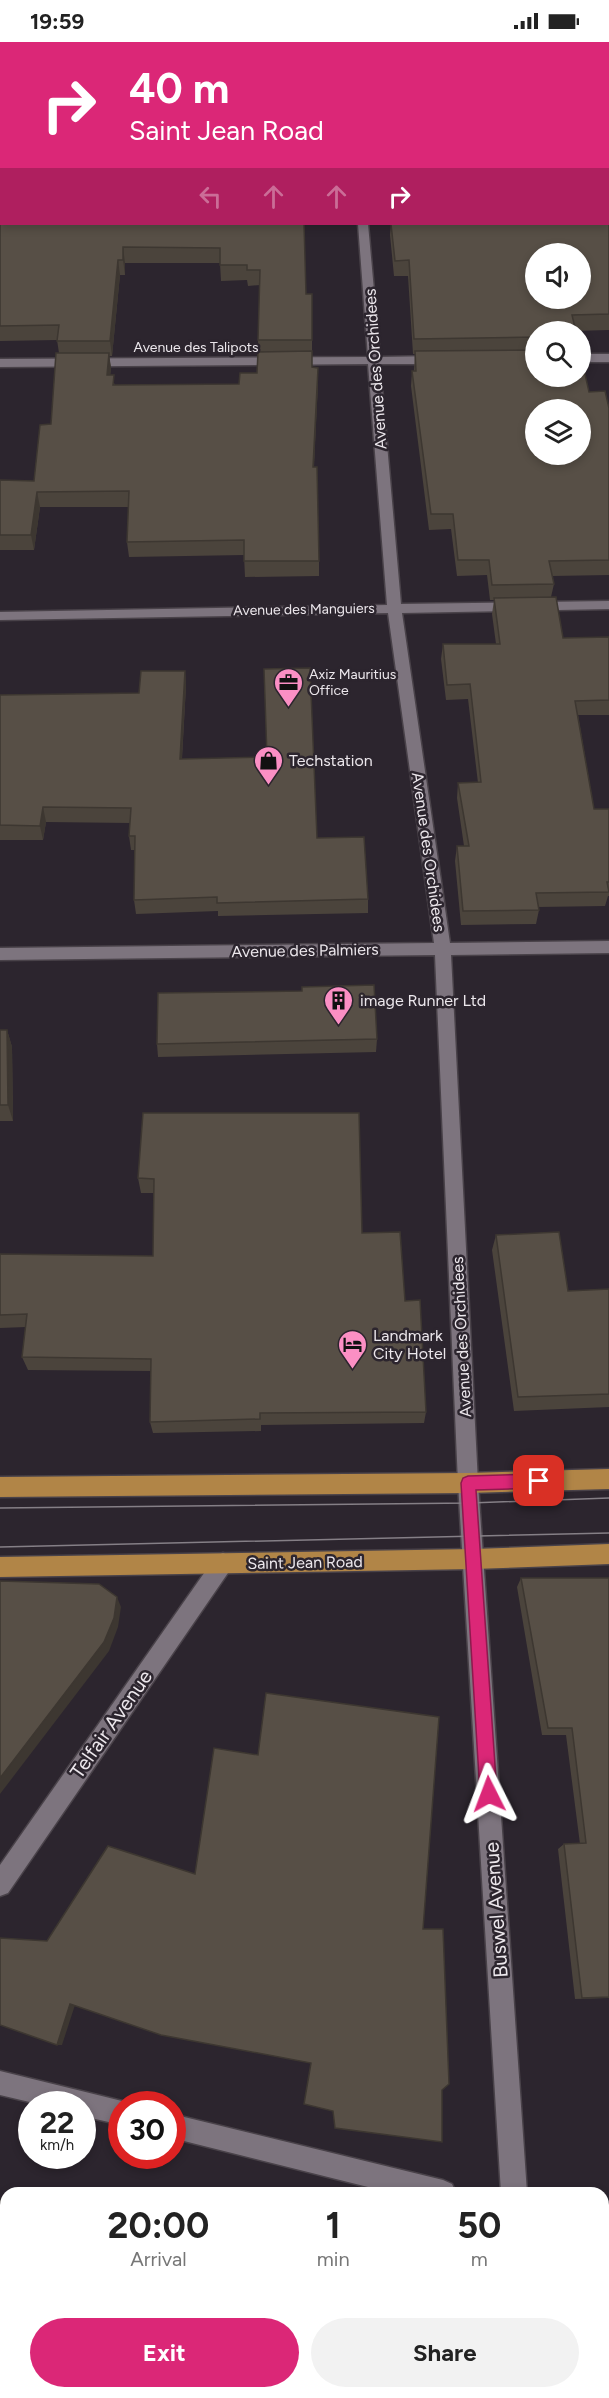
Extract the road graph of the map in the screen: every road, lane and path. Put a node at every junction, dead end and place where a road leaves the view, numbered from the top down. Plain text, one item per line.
1 (363, 225) edge
2 (591, 358) edge
3 (609, 358) edge
4 (374, 360) junction
5 (455, 360) edge
6 (0, 363) edge
7 (609, 605) edge
8 (394, 607) junction
9 (0, 616) edge
10 (609, 946) edge
11 (443, 949) junction
12 (0, 954) edge
13 (609, 1479) edge
14 (468, 1483) junction
15 (0, 1487) edge
16 (609, 1554) edge
17 (474, 1559) junction
18 (223, 1563) junction
19 (0, 1567) edge
20 (0, 1885) edge
21 (0, 2083) edge
22 (108, 2110) edge
23 (186, 2129) edge
24 (419, 2187) edge
25 (514, 2187) edge

1 - 4 street, Avenue des Orchidees
2 - 3 street
4 - 5 street, Avenue des Talipots
4 - 6 street, Avenue des Talipots
4 - 8 street, Avenue des Orchidees
7 - 8 street, Avenue des Manguiers
8 - 9 street, Avenue des Manguiers
8 - 11 street, Avenue des Orchidees
10 - 11 street, Avenue des Palmiers
11 - 12 street, Avenue des Palmiers
11 - 14 street, Avenue des Orchidees
13 - 14 main road
14 - 15 main road
14 - 17 street, Buswel Avenue
16 - 17 main road, Saint Jean Road
17 - 18 main road, Saint Jean Road
17 - 25 street, Buswel Avenue
18 - 19 main road, Saint Jean Road
18 - 20 street, Telfair Avenue
21 - 22 street
23 - 24 street

